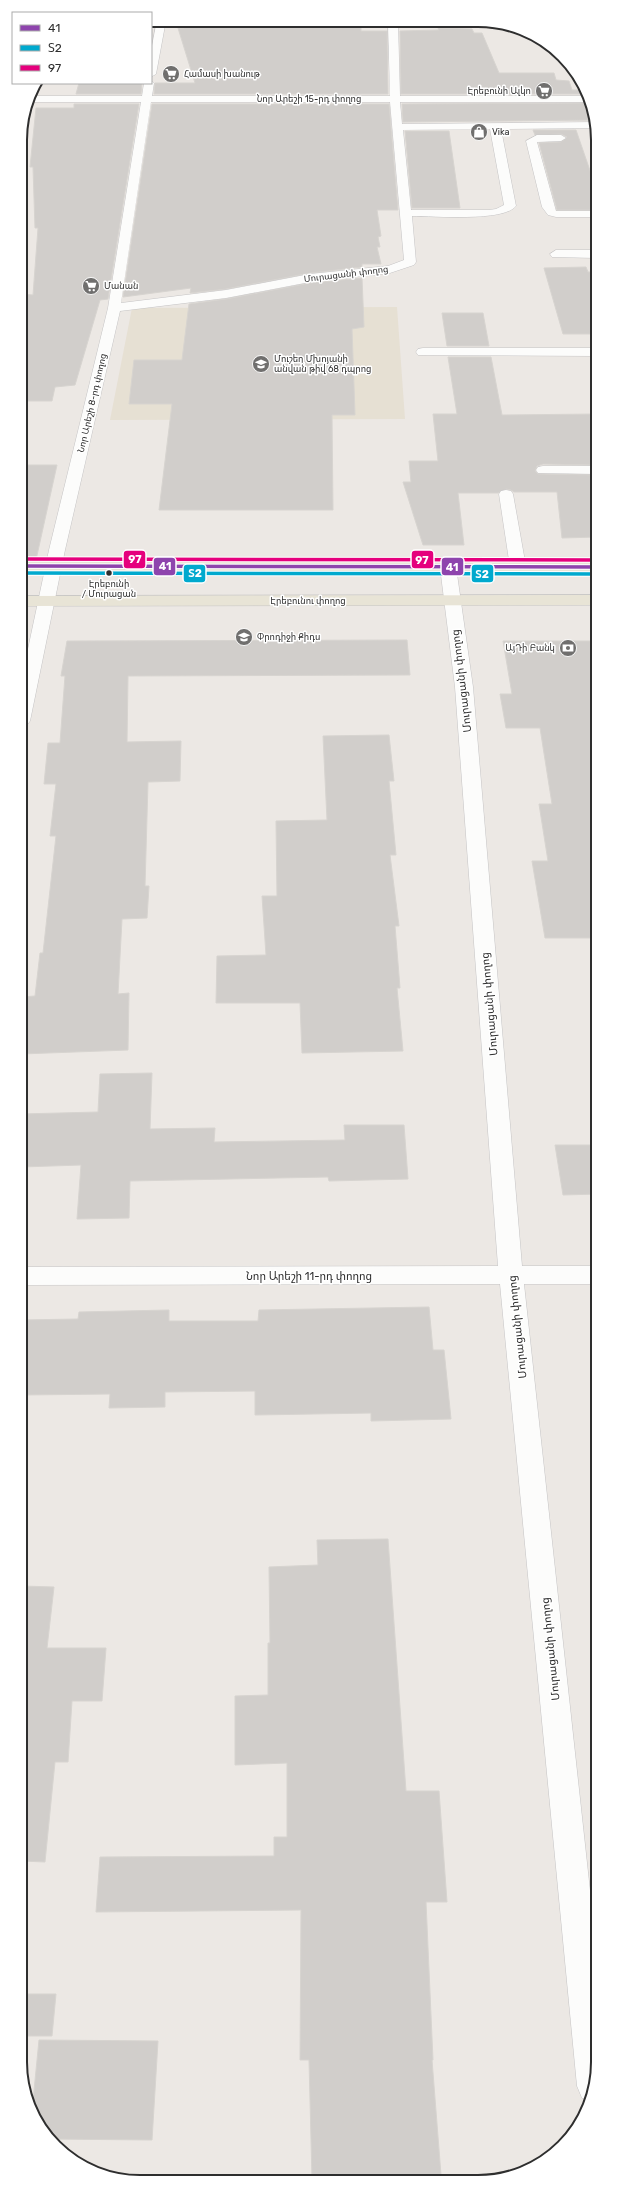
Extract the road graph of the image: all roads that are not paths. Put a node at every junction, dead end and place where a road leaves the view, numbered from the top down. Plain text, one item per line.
1 (161, 27) edge
2 (393, 27) edge
3 (152, 69) edge
4 (149, 84) edge
5 (35, 99) edge
6 (146, 99) junction
7 (395, 99) junction
8 (583, 99) edge
9 (590, 126) edge
10 (398, 127) junction
11 (493, 134) junction
12 (436, 137) dead end
13 (451, 137) dead end
14 (574, 138) dead end
15 (405, 213) junction
16 (591, 214) edge
17 (556, 254) dead end
18 (591, 254) edge
19 (114, 308) junction
20 (423, 352) dead end
21 (591, 352) edge
22 (543, 470) dead end
23 (591, 470) edge
24 (506, 494) dead end
25 (27, 566) edge
26 (55, 567) junction
27 (448, 567) junction
28 (518, 567) junction
29 (591, 567) edge
30 (46, 600) junction
31 (452, 600) junction
32 (591, 600) edge
33 (27, 601) edge
34 (27, 692) edge
35 (27, 1276) edge
36 (512, 1276) junction
37 (591, 1276) edge
38 (591, 2056) edge

1 - 3 street
2 - 7 street, Մուրացանի փողոց
4 - 6 street, Նոր Արեշի 8-րդ փողոց
5 - 6 street, Նոր Արեշի 15-րդ փողոց
6 - 7 street, Նոր Արեշի 15-րդ փողոց
6 - 19 street, Նոր Արեշի 8-րդ փողոց
7 - 8 street, Նոր Արեշի 15-րդ փողոց
7 - 10 street, Մուրացանի փողոց
9 - 11 street
10 - 11 street
10 - 15 street, Մուրացանի փողոց
11 - 15 street
12 - 13 street
14 - 16 street
15 - 19 street, Մուրացանի փողոց
17 - 18 street
19 - 26 street, Նոր Արեշի 8-րդ փողոց
20 - 21 street
22 - 23 street
24 - 28 street
25 - 26 main road
26 - 27 main road
26 - 30 street, Նոր Արեշի 8-րդ փողոց
27 - 28 main road
27 - 31 street, Մուրացանի փողոց
28 - 29 main road
30 - 31 main road, Էրեբունու փողոց
30 - 33 main road, Էրեբունու փողոց
30 - 34 street, Նոր Արեշի 8-րդ փողոց
31 - 32 main road, Էրեբունու փողոց
31 - 36 street, Մուրացանի փողոց
35 - 36 street, Նոր Արեշի 11-րդ փողոց
36 - 37 street, Նոր Արեշի 11-րդ փողոց
36 - 38 street, Մուրացանի փողոց

